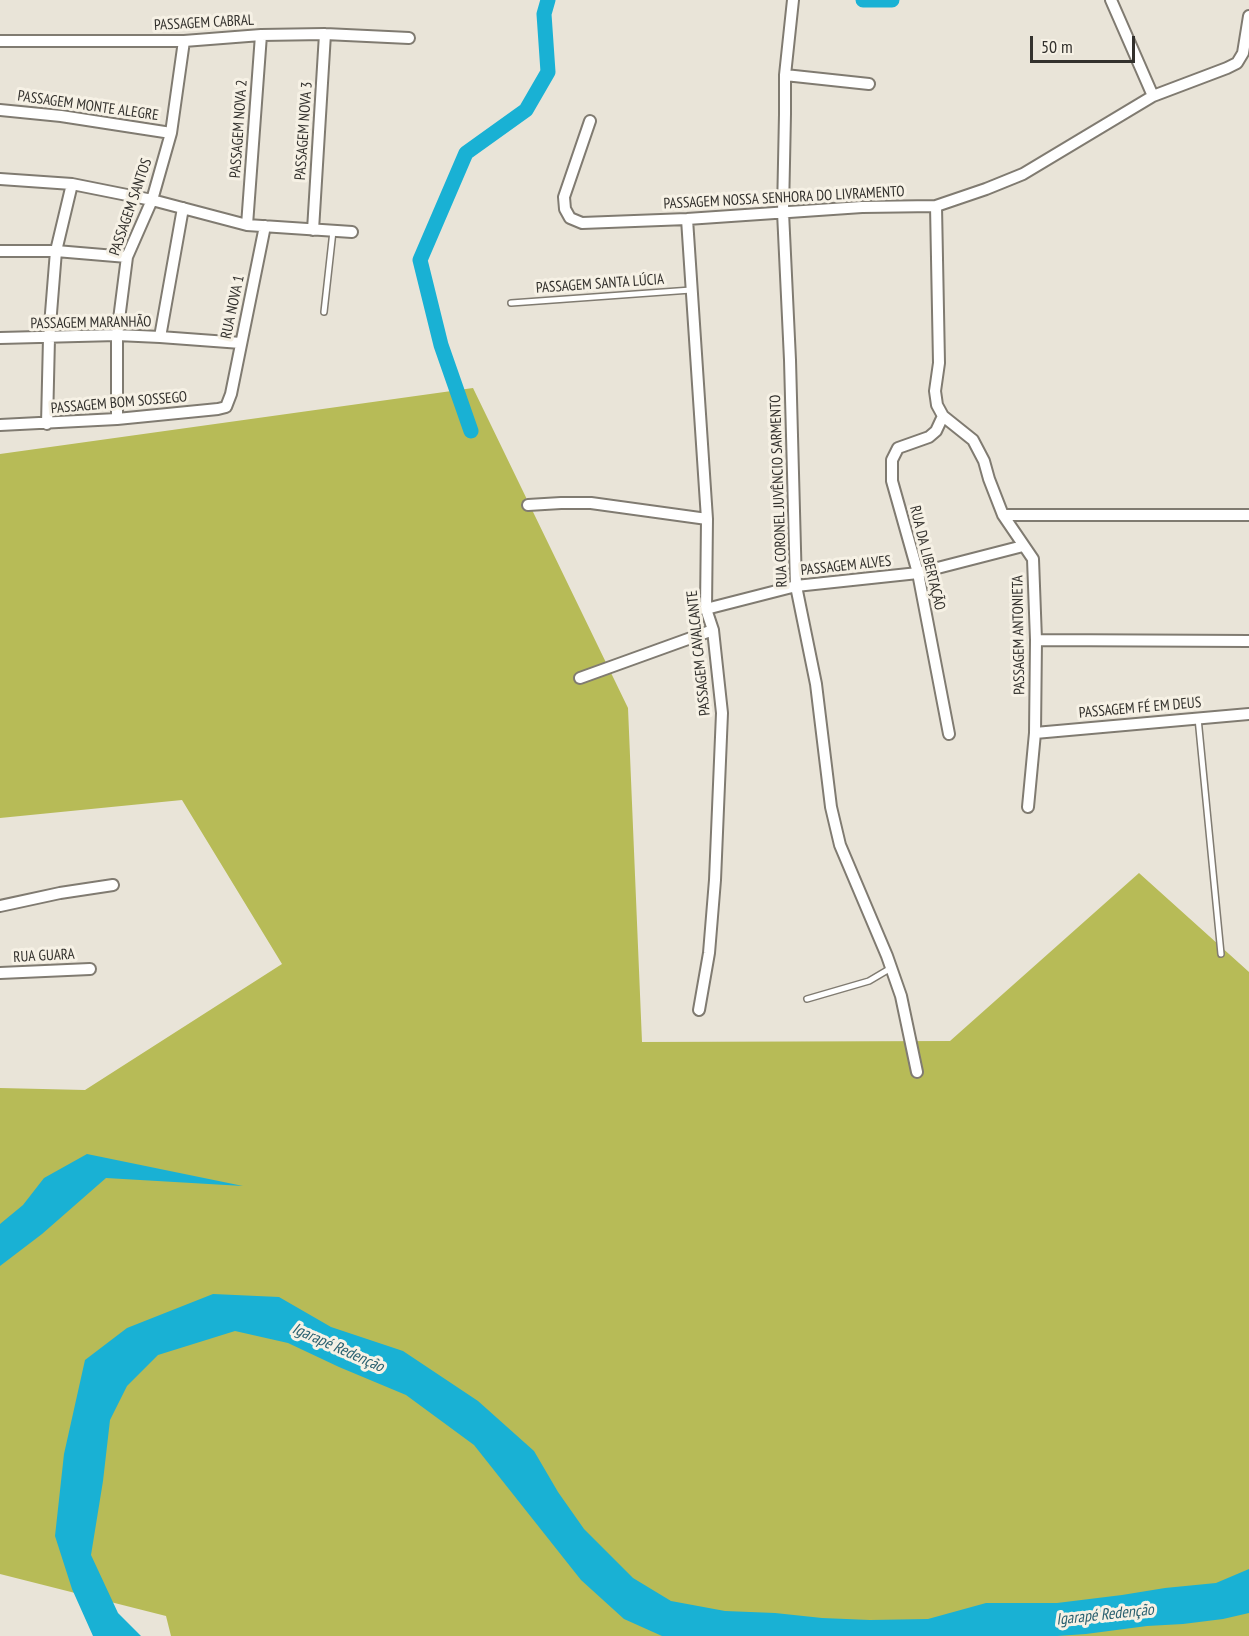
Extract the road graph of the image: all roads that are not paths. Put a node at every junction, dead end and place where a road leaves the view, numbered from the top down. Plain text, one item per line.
1 (793, 0) edge
2 (1110, 0) edge
3 (1249, 16) edge
4 (326, 34) junction
5 (261, 35) junction
6 (409, 38) dead end
7 (0, 41) edge
8 (184, 41) junction
9 (785, 75) junction
10 (869, 84) dead end
11 (1153, 96) junction
12 (0, 110) edge
13 (590, 121) dead end
14 (171, 133) junction
15 (0, 179) edge
16 (72, 184) junction
17 (152, 200) junction
18 (936, 206) junction
19 (183, 208) junction
20 (783, 212) junction
21 (687, 219) junction
22 (248, 225) junction
23 (265, 226) junction
24 (313, 230) junction
25 (333, 231) junction
26 (352, 232) dead end
27 (0, 251) edge
28 (56, 251) junction
29 (127, 257) junction
30 (691, 290) junction
31 (511, 303) dead end
32 (324, 312) dead end
33 (117, 335) junction
34 (160, 337) junction
35 (0, 338) edge
36 (49, 338) junction
37 (241, 343) junction
38 (231, 394) joint
39 (943, 416) junction
40 (117, 419) junction
41 (47, 424) junction
42 (0, 425) edge
43 (528, 505) dead end
44 (1003, 515) junction
45 (1249, 515) edge
46 (707, 519) junction
47 (1023, 546) junction
48 (918, 573) junction
49 (796, 586) junction
50 (706, 609) junction
51 (713, 630) junction
52 (1036, 640) junction
53 (1249, 641) edge
54 (580, 678) dead end
55 (1249, 714) edge
56 (1198, 718) junction
57 (1035, 733) junction
58 (950, 734) dead end
59 (1028, 807) dead end
60 (112, 885) dead end
61 (0, 906) edge
62 (1221, 954) dead end
63 (891, 968) junction
64 (90, 969) dead end
65 (0, 973) edge
66 (807, 999) dead end
67 (699, 1010) dead end
68 (917, 1072) dead end

1 - 9 street, RUA CORONEL JUVÊNCIO SARMENTO
2 - 11 street
3 - 11 street, PASSAGEM NOSSA SENHORA DO LIVRAMENTO
4 - 5 street, PASSAGEM CABRAL
4 - 6 street, PASSAGEM CABRAL
4 - 24 street, PASSAGEM NOVA 3
5 - 8 street, PASSAGEM CABRAL
5 - 22 street, PASSAGEM NOVA 2
7 - 8 street, PASSAGEM CABRAL
8 - 14 street, PASSAGEM SANTOS
9 - 10 street
9 - 20 street, RUA CORONEL JUVÊNCIO SARMENTO
11 - 18 street, PASSAGEM NOSSA SENHORA DO LIVRAMENTO
12 - 14 street, PASSAGEM MONTE ALEGRE
13 - 21 street, PASSAGEM NOSSA SENHORA DO LIVRAMENTO
14 - 17 street, PASSAGEM SANTOS
15 - 16 street
16 - 17 street
16 - 28 street
17 - 19 street
17 - 29 street, PASSAGEM SANTOS
18 - 20 street, PASSAGEM NOSSA SENHORA DO LIVRAMENTO
18 - 39 street
19 - 22 street
19 - 34 street, PASSAGEM MARANHÃO
20 - 21 street, PASSAGEM NOSSA SENHORA DO LIVRAMENTO
20 - 49 street, RUA CORONEL JUVÊNCIO SARMENTO
21 - 30 street, PASSAGEM CAVALCANTE
22 - 23 street
23 - 24 street
23 - 37 street, RUA NOVA 1
24 - 25 street
25 - 26 street
25 - 32 lane
27 - 28 street
28 - 29 street
28 - 36 street
29 - 33 street, PASSAGEM SANTOS
30 - 31 lane, PASSAGEM SANTA LÚCIA
30 - 46 street, PASSAGEM CAVALCANTE
33 - 34 street, PASSAGEM MARANHÃO
33 - 36 street, PASSAGEM MARANHÃO
33 - 40 street, PASSAGEM SANTOS
34 - 37 street
35 - 36 street, PASSAGEM MARANHÃO
36 - 41 street
37 - 38 street, RUA NOVA 1
38 - 40 street, PASSAGEM BOM SOSSEGO
39 - 44 street, PASSAGEM ANTONIETA
39 - 48 street, RUA DA LIBERTAÇÃO
40 - 41 street, PASSAGEM BOM SOSSEGO
41 - 42 street, PASSAGEM BOM SOSSEGO
43 - 46 street
44 - 45 street
44 - 47 street, PASSAGEM ANTONIETA
46 - 50 street, PASSAGEM CAVALCANTE
47 - 48 street, PASSAGEM ALVES
47 - 52 street, PASSAGEM ANTONIETA
48 - 49 street, PASSAGEM ALVES
48 - 58 street, RUA DA LIBERTAÇÃO
49 - 50 street, PASSAGEM ALVES
49 - 63 street, RUA CORONEL JUVÊNCIO SARMENTO
50 - 51 street, PASSAGEM CAVALCANTE
51 - 54 street
51 - 67 street, PASSAGEM CAVALCANTE
52 - 53 street
52 - 57 street, PASSAGEM ANTONIETA
55 - 56 street, PASSAGEM FÉ EM DEUS
56 - 57 street, PASSAGEM FÉ EM DEUS
56 - 62 lane
57 - 59 street, PASSAGEM ANTONIETA
60 - 61 street
63 - 66 lane
63 - 68 street, RUA CORONEL JUVÊNCIO SARMENTO
64 - 65 street, RUA GUARA

